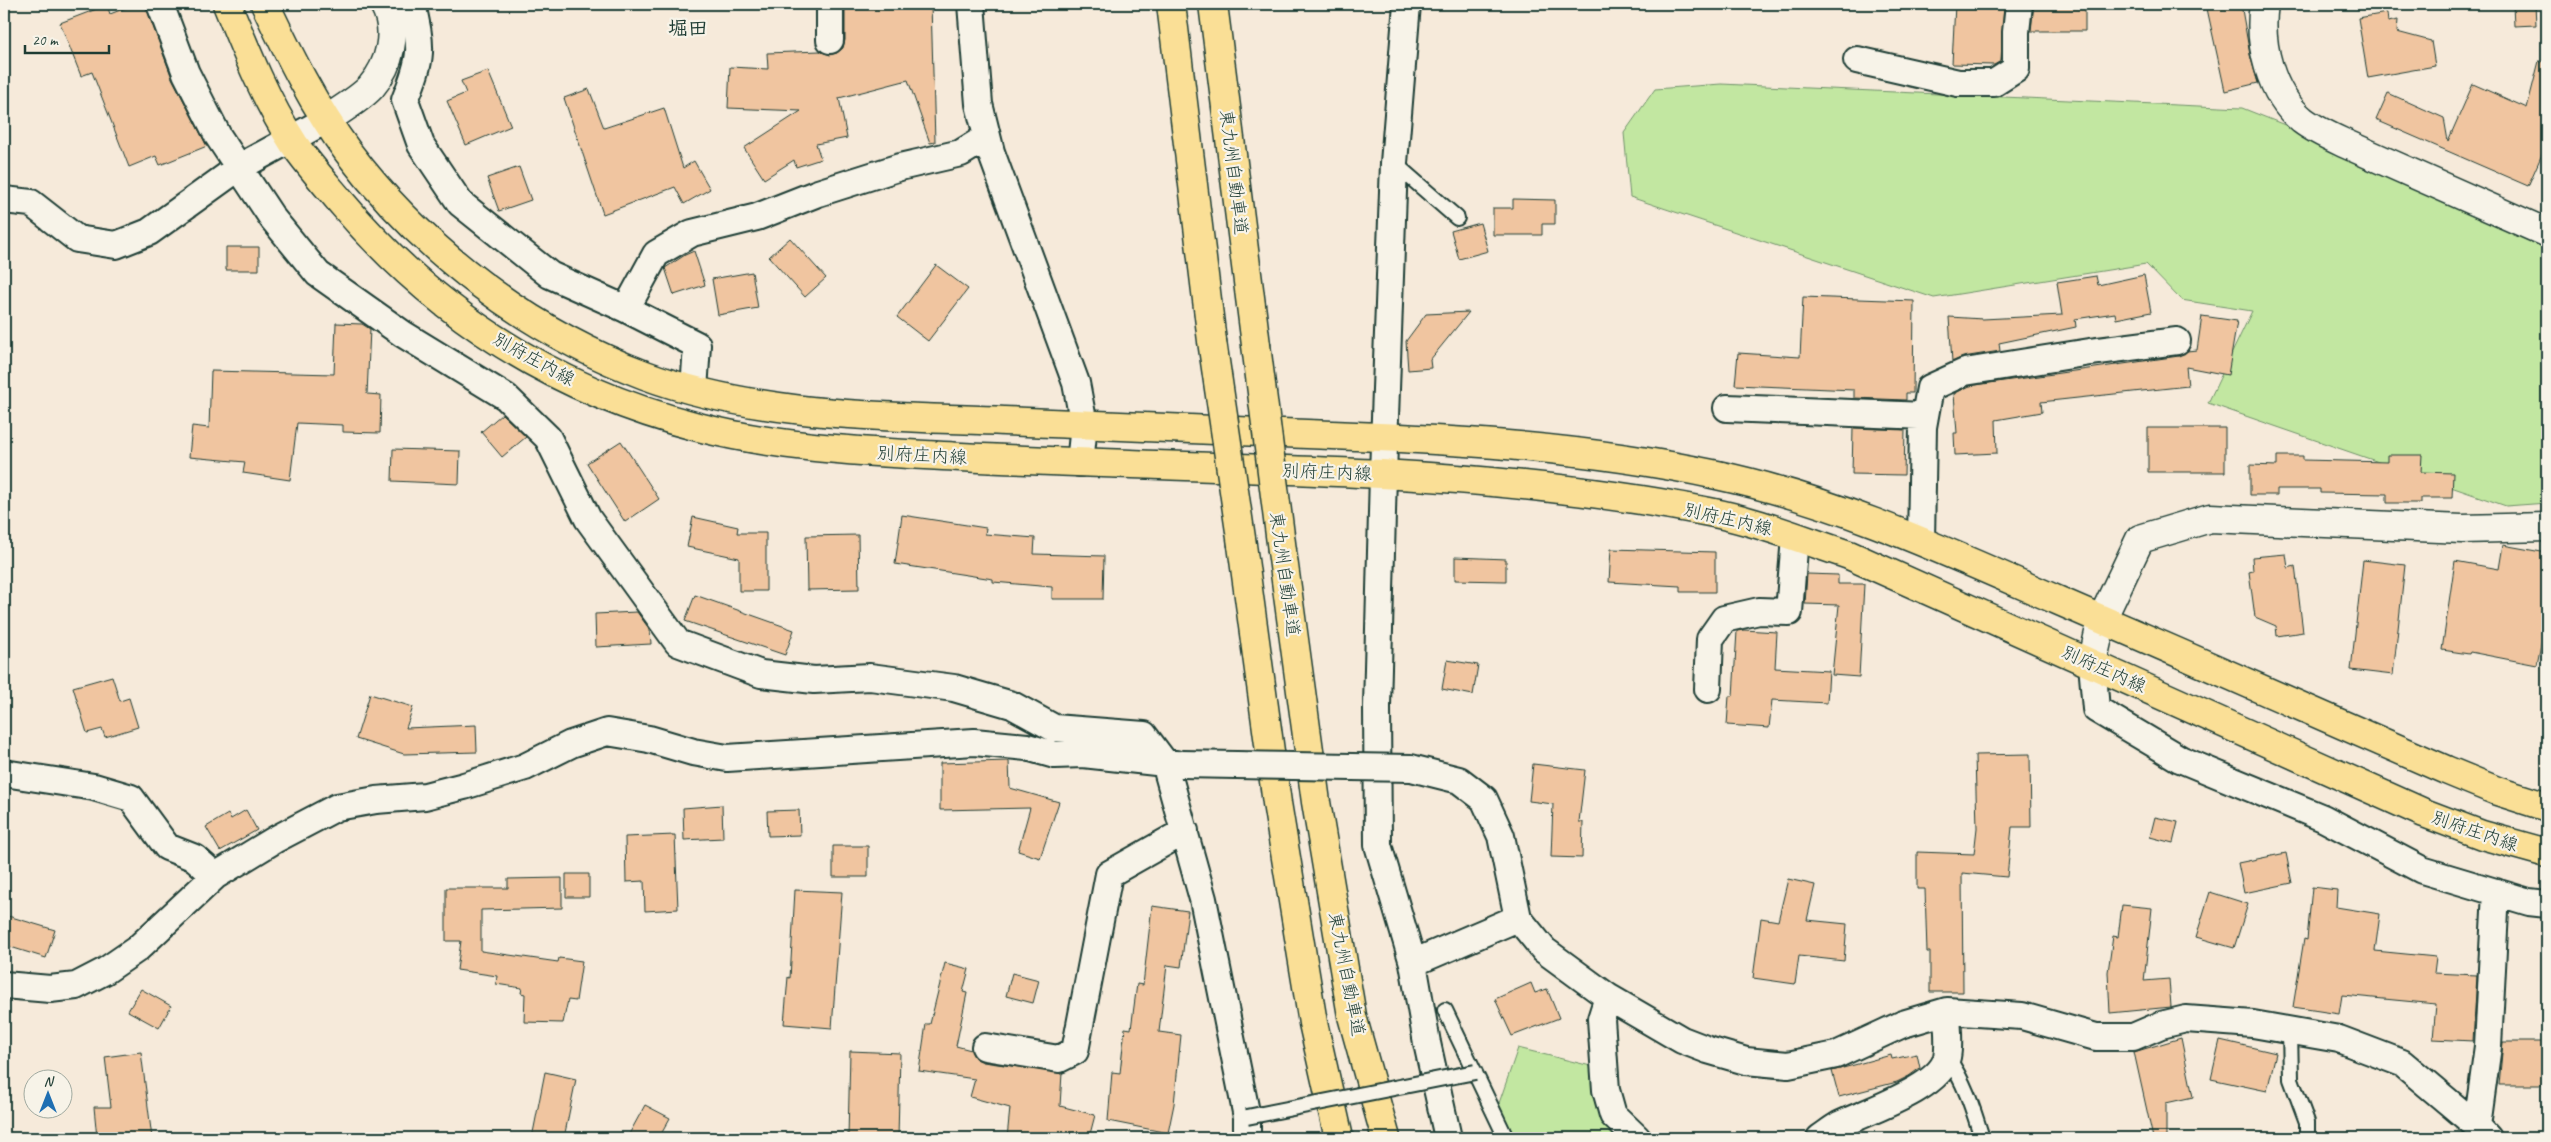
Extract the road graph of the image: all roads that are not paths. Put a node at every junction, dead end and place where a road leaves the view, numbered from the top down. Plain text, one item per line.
1 (160, 4) edge
2 (227, 4) edge
3 (265, 4) edge
4 (384, 4) edge
5 (412, 4) edge
6 (830, 4) edge
7 (971, 4) edge
8 (1172, 4) edge
9 (1213, 4) edge
10 (1407, 4) edge
11 (2019, 4) edge
12 (2264, 4) edge
13 (830, 40) dead end
14 (1857, 60) dead end
15 (326, 120) junction
16 (987, 136) junction
17 (292, 140) junction
18 (1394, 163) junction
19 (238, 168) junction
20 (4, 200) edge
21 (1457, 218) dead end
22 (2547, 233) edge
23 (626, 309) junction
24 (2177, 341) dead end
25 (694, 390) junction
26 (1726, 408) dead end
27 (1925, 416) junction
28 (1084, 425) junction
29 (1385, 436) junction
30 (1080, 463) junction
31 (1383, 474) junction
32 (2547, 526) edge
33 (1795, 537) junction
34 (1921, 541) junction
35 (2102, 619) junction
36 (2092, 664) junction
37 (1708, 688) dead end
38 (1173, 764) junction
39 (4, 774) edge
40 (2547, 807) edge
41 (1185, 831) junction
42 (2547, 854) edge
43 (215, 876) junction
44 (2496, 892) junction
45 (2547, 904) edge
46 (1518, 918) junction
47 (1412, 963) junction
48 (4, 985) edge
49 (1608, 997) junction
50 (1445, 1010) dead end
51 (1947, 1011) junction
52 (2290, 1030) junction
53 (985, 1047) dead end
54 (1948, 1057) junction
55 (1475, 1072) junction
56 (1247, 1128) edge
57 (2482, 1132) edge
58 (1339, 1138) edge
59 (1386, 1138) edge
60 (1448, 1138) edge
61 (1506, 1138) edge
62 (1637, 1138) edge
63 (1820, 1138) edge
64 (1982, 1138) edge
65 (2307, 1138) edge

1 - 19 street
2 - 17 main road, 別府庄内線
3 - 15 main road, 別府庄内線
4 - 15 street
5 - 23 street
6 - 13 street
7 - 16 street
8 - 58 main road, bridge
9 - 59 main road, 東九州自動車道, bridge
10 - 18 street
11 - 14 street
12 - 22 street
15 - 17 street
15 - 25 main road, 別府庄内線
16 - 23 street
16 - 28 street
17 - 19 street
17 - 30 main road, 別府庄内線
18 - 21 lane
18 - 29 street
19 - 20 street
19 - 38 street
23 - 25 street
24 - 27 street
25 - 28 main road, 別府庄内線
26 - 27 street
27 - 34 street
28 - 29 main road, 別府庄内線
28 - 30 street
29 - 31 street
29 - 34 main road, 別府庄内線
30 - 31 main road, 別府庄内線
31 - 33 main road, 別府庄内線
31 - 47 street
32 - 35 street
33 - 36 main road, 別府庄内線
33 - 37 street
34 - 35 main road, 別府庄内線
35 - 36 street
35 - 40 main road, 別府庄内線
36 - 42 main road, 別府庄内線
36 - 44 street
38 - 41 street
38 - 43 street
38 - 46 street, bridge
39 - 43 street
41 - 53 street
41 - 56 street
43 - 48 street
44 - 45 street
44 - 57 street
46 - 47 street
46 - 49 street
47 - 60 street
49 - 51 street
49 - 62 street
50 - 55 lane
51 - 52 street
51 - 54 street
52 - 57 street
52 - 65 lane
54 - 63 street
54 - 64 lane
55 - 56 lane, bridge
55 - 61 lane

